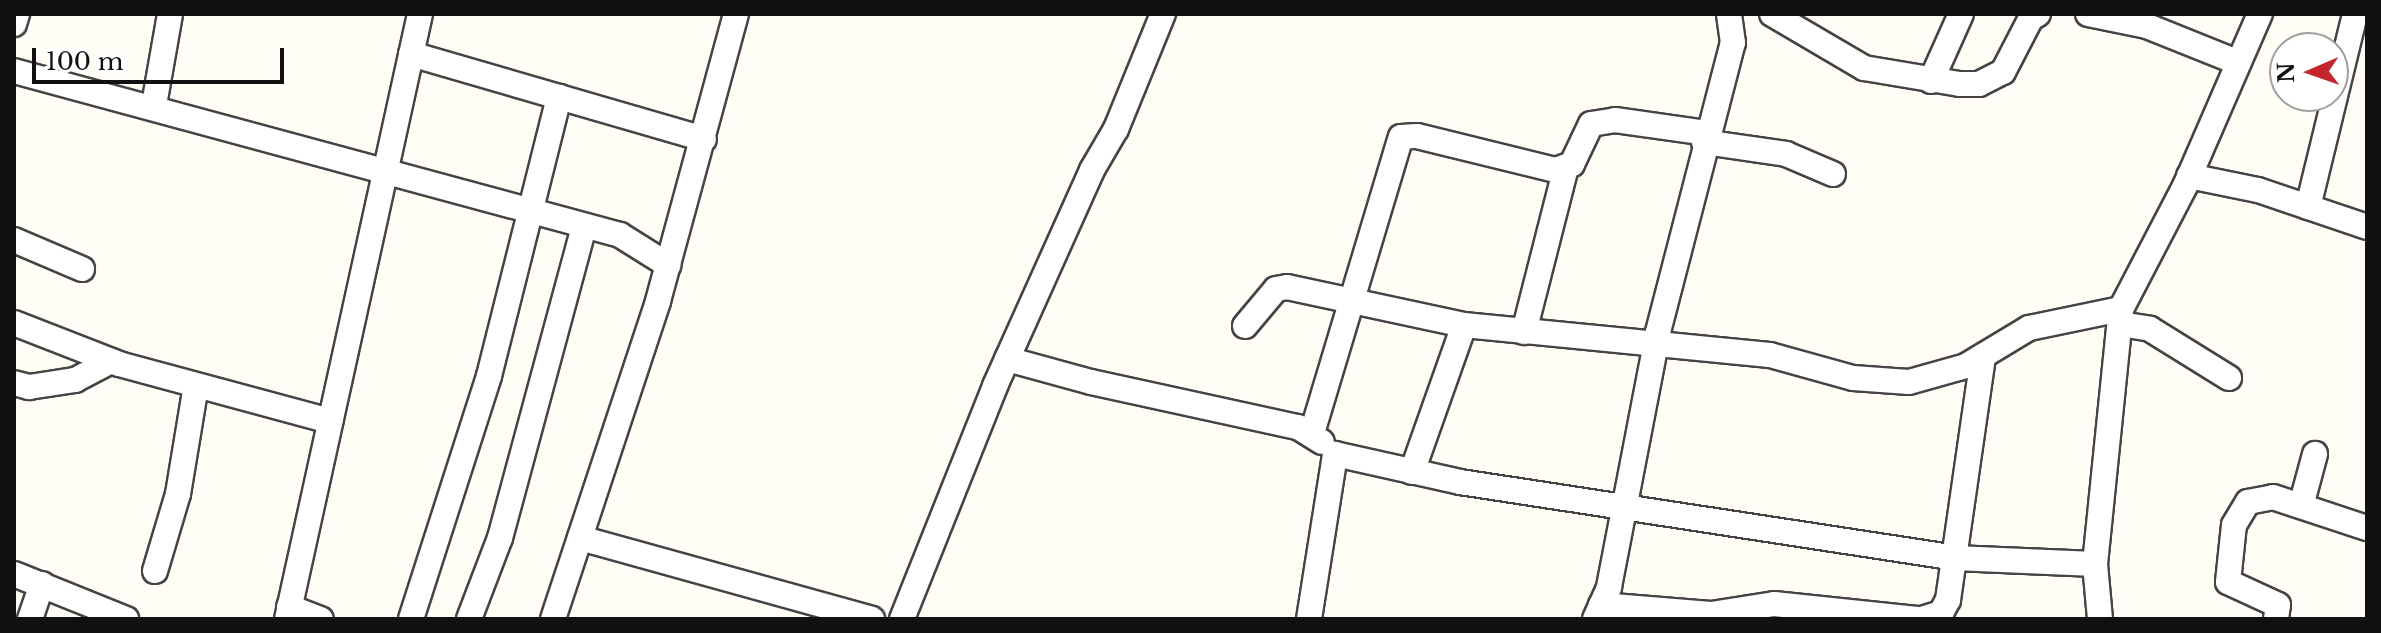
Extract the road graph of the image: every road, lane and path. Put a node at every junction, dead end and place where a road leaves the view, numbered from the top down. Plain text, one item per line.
1 (17, 14) edge
2 (170, 14) edge
3 (420, 14) edge
4 (736, 14) edge
5 (1163, 14) edge
6 (1729, 14) edge
7 (1772, 14) edge
8 (1961, 14) edge
9 (2038, 14) edge
10 (2088, 14) edge
11 (2260, 14) edge
12 (2355, 14) edge
13 (14, 24) edge
14 (411, 54) junction
15 (2237, 62) junction
16 (14, 71) edge
17 (1931, 81) junction
18 (559, 97) junction
19 (154, 105) junction
20 (1705, 138) junction
21 (704, 139) junction
22 (1566, 167) junction
23 (385, 173) junction
24 (1833, 174) dead end
25 (2189, 176) junction
26 (2308, 207) junction
27 (533, 212) junction
28 (584, 226) junction
29 (2367, 227) edge
30 (14, 240) edge
31 (668, 265) junction
32 (82, 269) dead end
33 (1352, 302) junction
34 (2120, 317) junction
35 (14, 323) edge
36 (1464, 325) junction
37 (1245, 326) dead end
38 (1524, 332) junction
39 (1655, 347) junction
40 (1983, 356) junction
41 (1007, 359) junction
42 (111, 361) junction
43 (2229, 378) dead end
44 (14, 383) edge
45 (196, 385) junction
46 (330, 421) junction
47 (1312, 433) junction
48 (1335, 454) junction
49 (2315, 454) dead end
50 (1412, 472) junction
51 (2301, 506) junction
52 (1624, 507) junction
53 (2367, 528) edge
54 (580, 538) junction
55 (1954, 558) junction
56 (2095, 564) junction
57 (155, 571) dead end
58 (14, 574) edge
59 (42, 584) junction
60 (1598, 612) edge
61 (288, 613) edge
62 (1724, 616) edge
63 (1847, 616) edge
64 (119, 617) edge
65 (1930, 617) edge
66 (30, 619) edge
67 (321, 619) edge
68 (411, 619) edge
69 (469, 619) edge
70 (553, 619) edge
71 (872, 619) edge
72 (902, 619) edge
73 (1309, 619) edge
74 (2100, 619) edge
75 (2276, 619) edge

1 - 13 street
2 - 19 street
3 - 14 street
4 - 21 street
5 - 41 street
6 - 20 street
7 - 17 street
8 - 17 street
9 - 17 street
10 - 15 street
11 - 15 street
12 - 26 street
14 - 18 street
14 - 23 street
15 - 25 street
16 - 19 street
18 - 21 street
18 - 27 street
19 - 23 street
20 - 22 street
20 - 24 street
20 - 39 street
21 - 31 street
22 - 33 street
22 - 38 street
23 - 27 street
23 - 46 street
25 - 26 street
25 - 34 street
26 - 29 street
27 - 28 street
27 - 68 street
28 - 31 street
28 - 69 street
30 - 32 street
31 - 54 street
33 - 36 street
33 - 37 street
33 - 47 street
34 - 40 street
34 - 43 street
34 - 56 street
35 - 42 street
36 - 38 street
36 - 50 street
38 - 39 street
39 - 40 street
39 - 52 street
40 - 55 street
41 - 47 street
41 - 72 street
42 - 44 street
42 - 45 street
45 - 46 street
45 - 57 street
46 - 61 street
47 - 48 street
48 - 50 street
48 - 73 street
49 - 51 street
50 - 52 street
51 - 53 street
51 - 75 street
52 - 55 street
52 - 60 street
54 - 70 street
54 - 71 street
55 - 56 street
55 - 65 street
56 - 74 street
58 - 59 street
59 - 64 street
59 - 66 street
60 - 62 street
61 - 67 street
62 - 63 street
63 - 65 street

